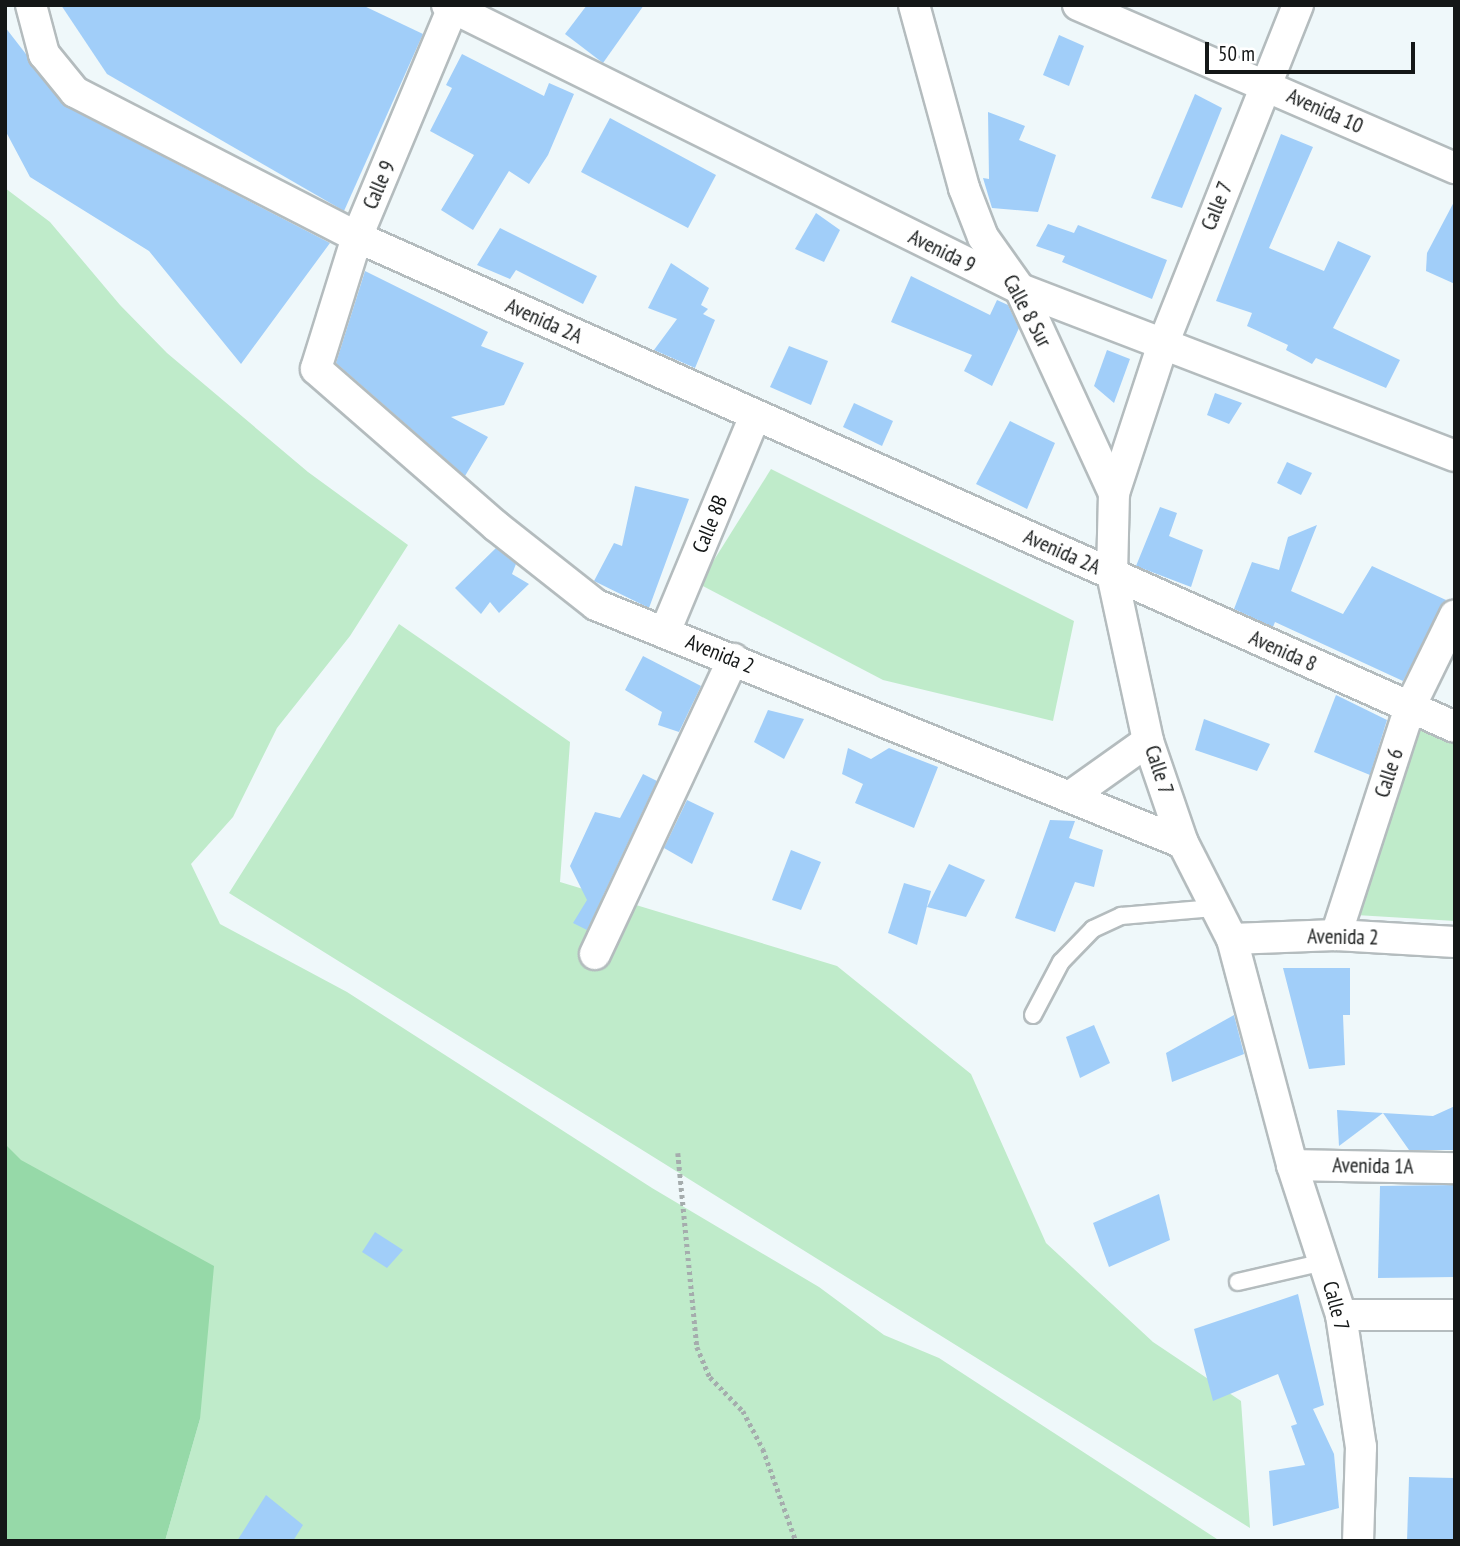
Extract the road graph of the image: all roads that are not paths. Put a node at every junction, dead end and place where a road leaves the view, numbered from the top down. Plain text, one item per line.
1 (31, 5) edge
2 (914, 5) edge
3 (1078, 5) edge
4 (1298, 5) edge
5 (452, 6) edge
6 (1266, 84) junction
7 (1455, 168) edge
8 (357, 237) junction
9 (1020, 289) junction
10 (1164, 341) junction
11 (316, 369) joint
12 (755, 416) junction
13 (1455, 456) edge
14 (1114, 493) junction
15 (1112, 574) junction
16 (1455, 615) edge
17 (665, 632) junction
18 (733, 659) junction
19 (1410, 708) junction
20 (1455, 727) edge
21 (1149, 740) junction
22 (1072, 794) junction
23 (1183, 843) junction
24 (1214, 908) junction
25 (1336, 935) junction
26 (1232, 939) junction
27 (1455, 942) edge
28 (595, 954) dead end
29 (1033, 1015) dead end
30 (1292, 1165) junction
31 (1455, 1168) edge
32 (1324, 1262) junction
33 (1238, 1282) dead end
34 (1341, 1315) junction
35 (1455, 1315) edge
36 (1358, 1541) edge

1 - 8 street, Avenida 2A
2 - 9 street, Calle 8 Sur
3 - 6 street, Avenida 10
4 - 6 street, Calle 7
5 - 8 street, Calle 9
5 - 9 street, Avenida 9
6 - 7 street, Avenida 10
6 - 10 street, Calle 7
8 - 11 street, Calle 9
8 - 12 street, Avenida 2A
9 - 10 street, Avenida 9
9 - 14 street, Calle 8 Sur
10 - 13 street, Avenida 9
10 - 14 street, Calle 7
11 - 17 street, Avenida 2
12 - 15 street, Avenida 2A
12 - 17 street, Calle 8B
14 - 15 street, Calle 7
15 - 19 street, Avenida 8
15 - 21 street, Calle 7
16 - 19 street, Calle 6
17 - 18 street, Avenida 2
18 - 22 street, Avenida 2
18 - 28 street
19 - 20 street, Avenida 8
19 - 25 street, Calle 6
21 - 22 street
21 - 23 street, Calle 7
22 - 23 street, Avenida 2
23 - 24 street, Calle 7
24 - 26 street, Calle 7
24 - 29 lane
25 - 26 street, Avenida 2
25 - 27 street, Avenida 2
26 - 30 street, Calle 7
30 - 31 street, Avenida 1A
30 - 32 street, Calle 7
32 - 33 lane
32 - 34 street, Calle 7
34 - 35 street
34 - 36 street, Calle 7

